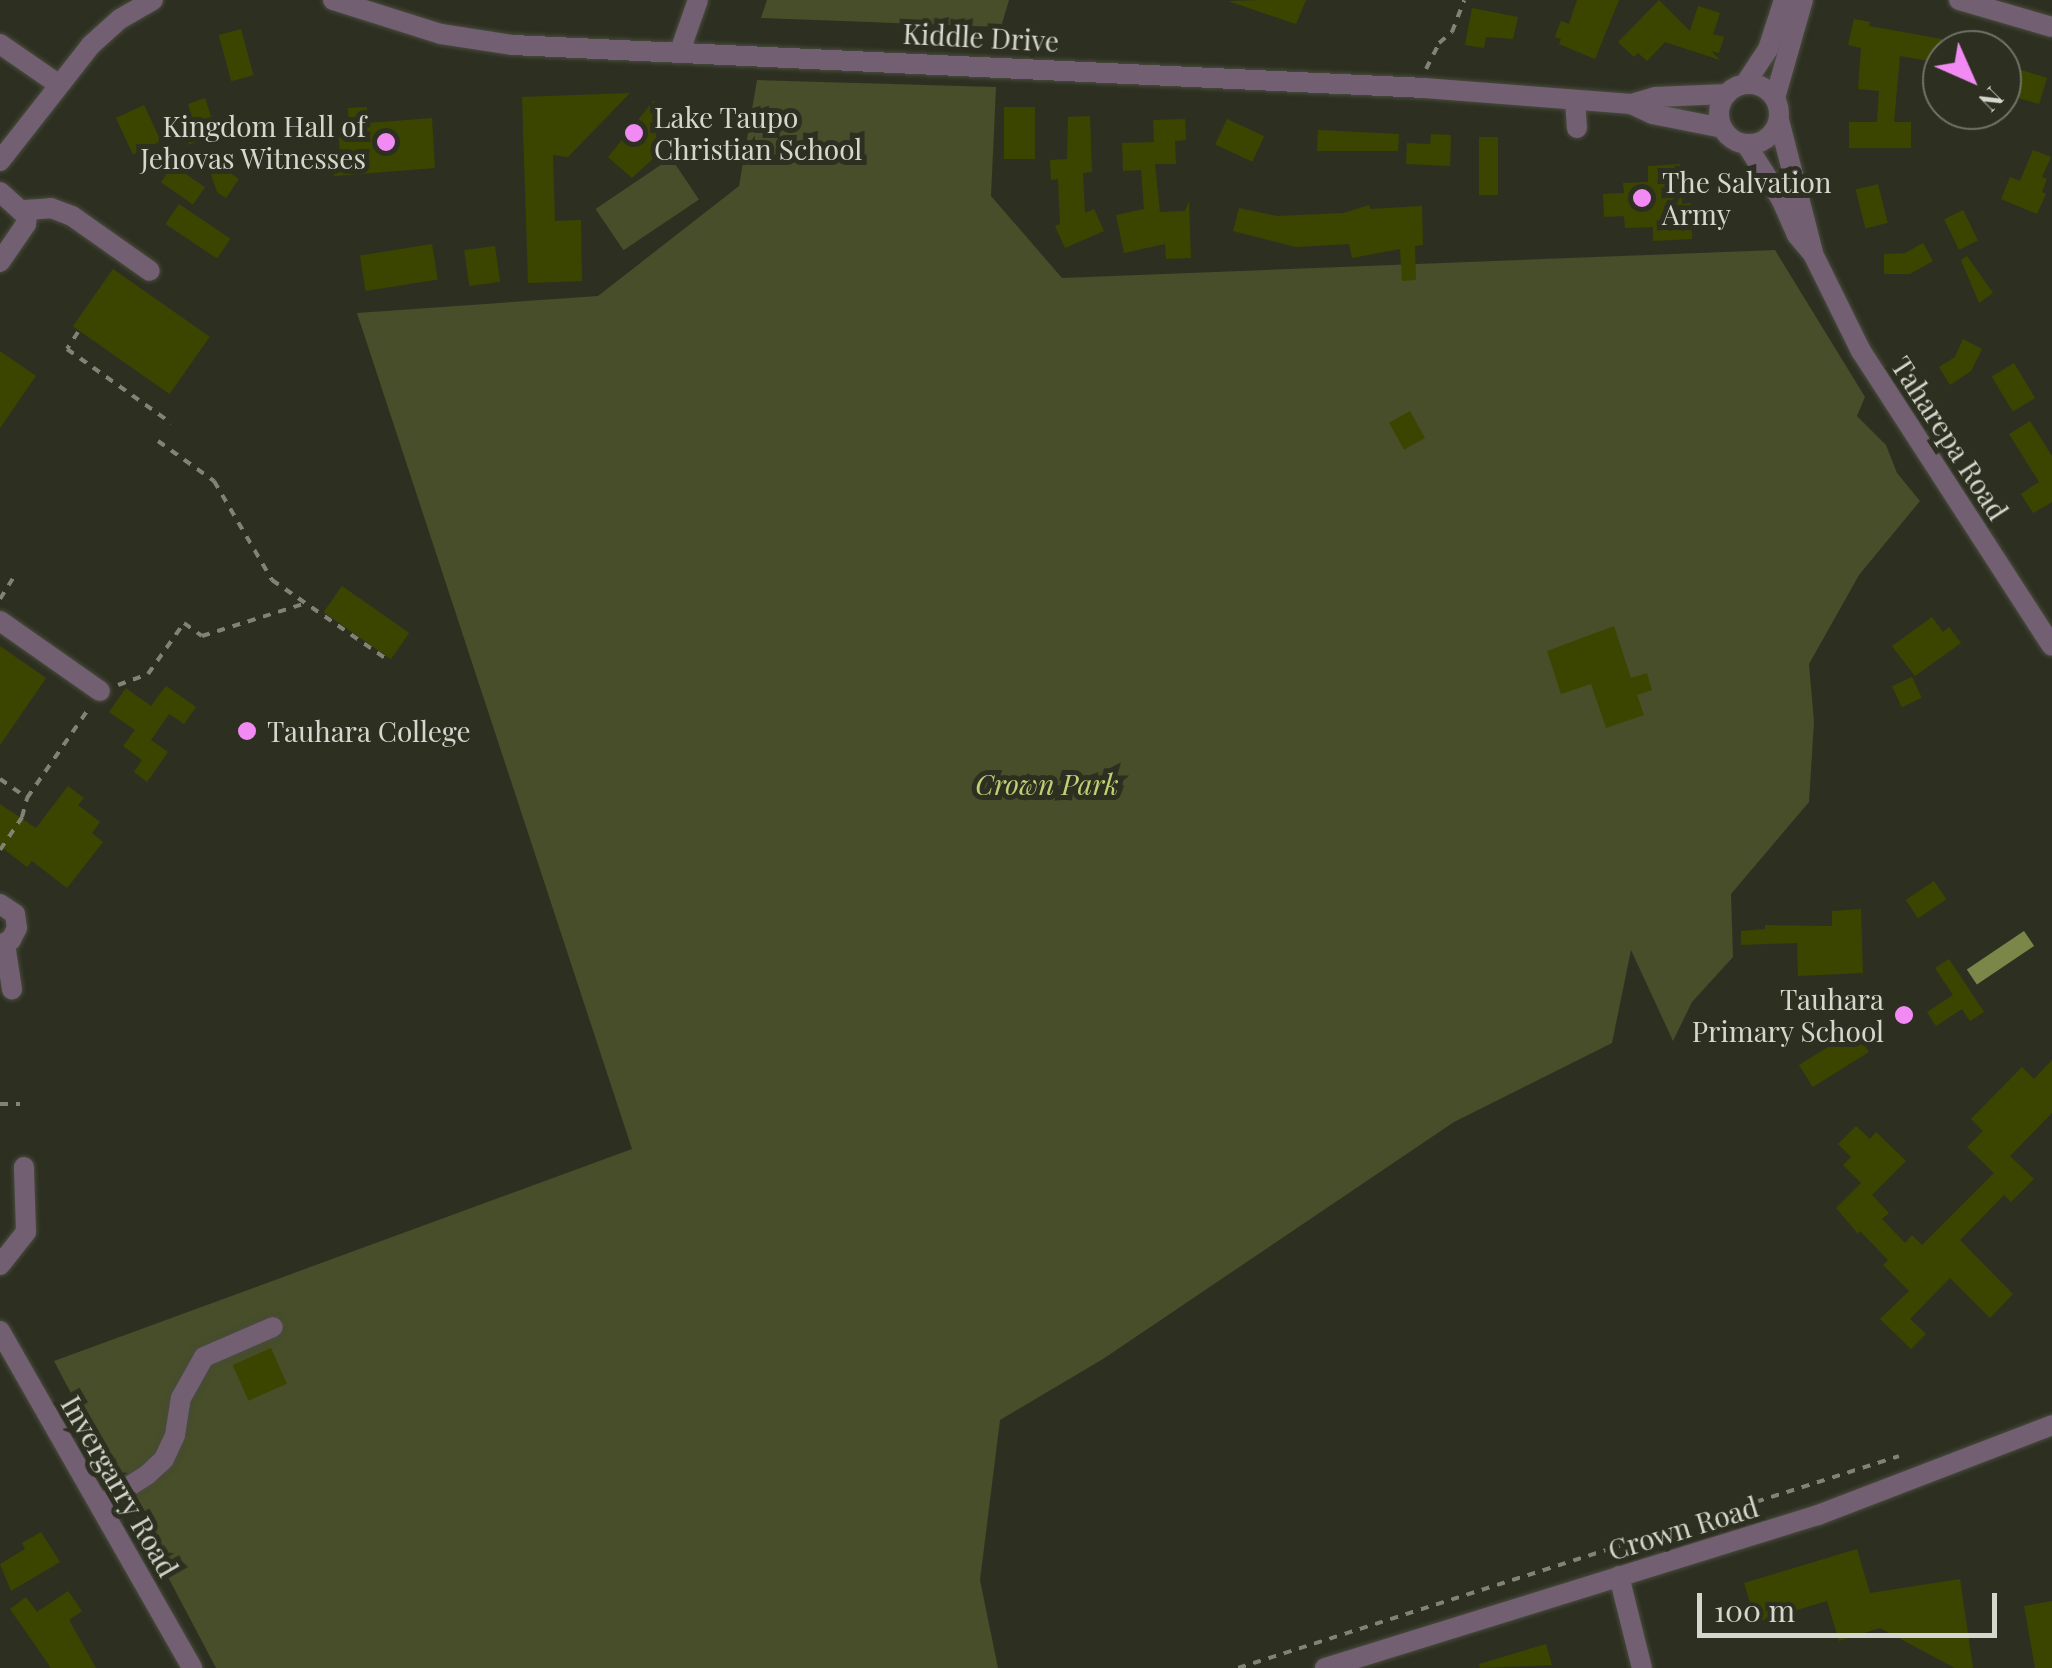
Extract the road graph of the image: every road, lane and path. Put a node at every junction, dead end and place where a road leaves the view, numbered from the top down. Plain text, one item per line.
1 (153, 0) edge
2 (333, 0) edge
3 (698, 0) edge
4 (1464, 0) edge
5 (1784, 0) edge
6 (1802, 0) edge
7 (1959, 0) edge
8 (2052, 27) edge
9 (0, 44) edge
10 (680, 51) junction
11 (58, 84) junction
12 (1424, 88) junction
13 (1736, 89) junction
14 (1775, 98) junction
15 (1575, 100) junction
16 (1631, 104) junction
17 (1779, 120) junction
18 (1577, 128) dead end
19 (1723, 128) junction
20 (1746, 144) junction
21 (0, 161) edge
22 (0, 192) edge
23 (25, 210) junction
24 (1813, 254) junction
25 (0, 262) edge
26 (150, 270) dead end
27 (78, 332) dead end
28 (170, 423) dead end
29 (158, 441) dead end
30 (14, 577) dead end
31 (0, 600) edge
32 (306, 603) junction
33 (0, 621) edge
34 (2052, 646) edge
35 (388, 660) dead end
36 (100, 691) junction
37 (0, 779) edge
38 (26, 798) junction
39 (0, 850) edge
40 (0, 904) edge
41 (3, 944) edge
42 (12, 988) dead end
43 (0, 1104) edge
44 (20, 1104) dead end
45 (24, 1167) dead end
46 (0, 1266) edge
47 (273, 1327) dead end
48 (0, 1331) edge
49 (2052, 1425) edge
50 (1898, 1456) dead end
51 (100, 1505) junction
52 (1619, 1576) junction
53 (192, 1668) edge
54 (1238, 1668) edge
55 (1325, 1668) edge
56 (1642, 1668) edge

1 - 11 street
2 - 10 street, Kiddle Drive
3 - 10 street
4 - 12 path
5 - 13 street
6 - 14 street, Taharepa Road
7 - 8 street
9 - 11 street
10 - 12 street, Kiddle Drive
11 - 21 street
12 - 15 street, Kiddle Drive
13 - 14 street
13 - 16 street, Kiddle Drive
13 - 19 street
14 - 17 street, Taharepa Road
15 - 16 street, Kiddle Drive
15 - 18 street
16 - 19 street, Kiddle Drive
17 - 20 street
17 - 24 street, Taharepa Road
19 - 20 street, Taharepa Road
20 - 24 street, Taharepa Road
22 - 23 street
23 - 25 street
23 - 26 street
24 - 34 street, Taharepa Road
27 - 28 path
29 - 32 path
30 - 31 path
32 - 35 path
32 - 36 path
33 - 36 street
36 - 38 path
37 - 38 path
38 - 39 path
40 - 41 street
41 - 42 street
43 - 44 path
45 - 46 street
47 - 51 street
48 - 51 street, Invergarry Road
49 - 52 street, Crown Road
50 - 54 path
51 - 53 street, Invergarry Road
52 - 55 street, Crown Road
52 - 56 street

